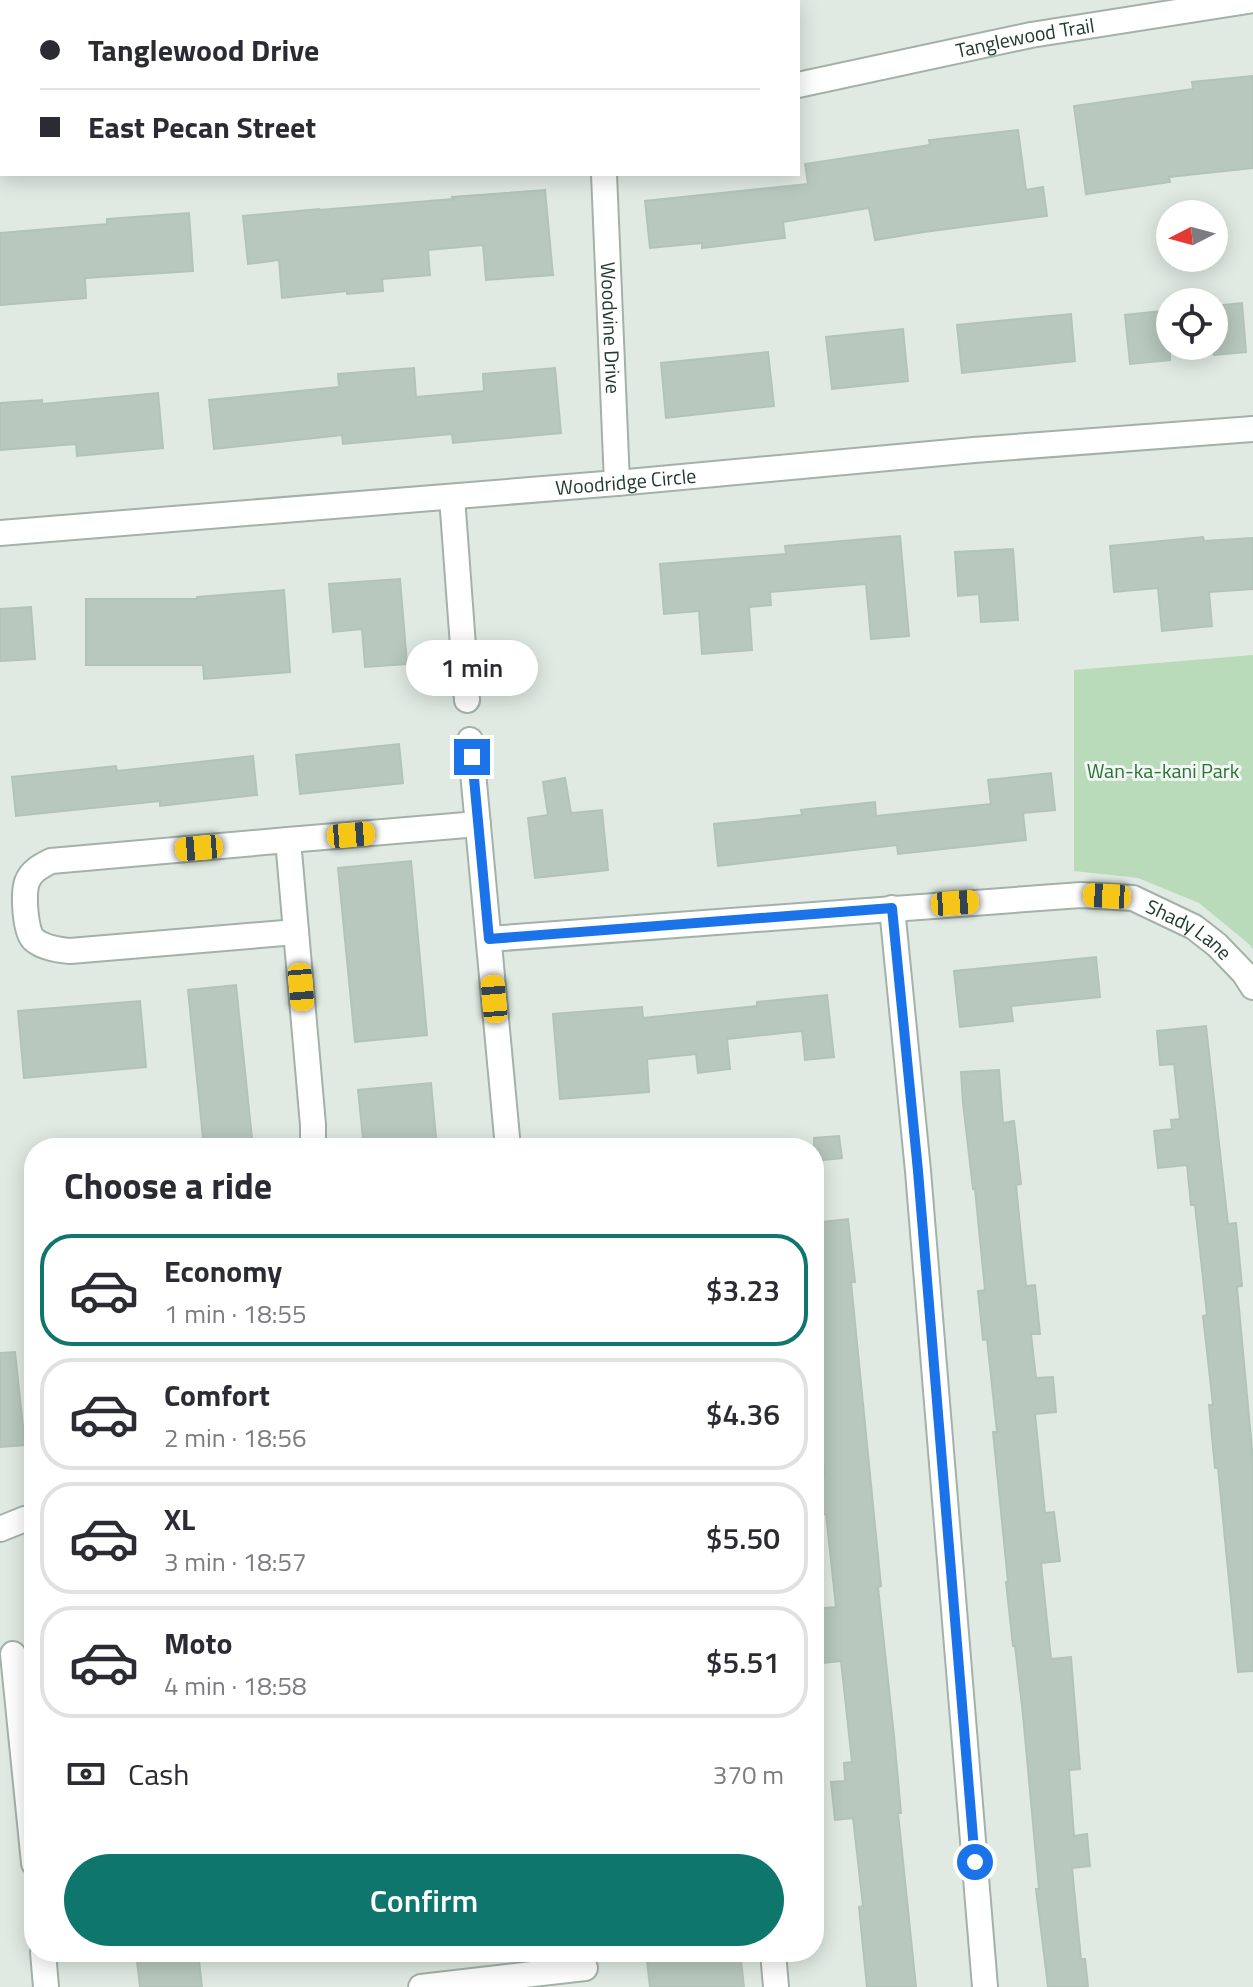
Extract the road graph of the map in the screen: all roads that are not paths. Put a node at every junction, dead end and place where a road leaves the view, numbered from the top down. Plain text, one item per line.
1 (1253, 0) edge
2 (800, 85) edge
3 (604, 176) edge
4 (1253, 429) edge
5 (617, 483) junction
6 (452, 497) junction
7 (0, 533) edge
8 (467, 700) dead end
9 (470, 740) dead end
10 (478, 824) junction
11 (288, 840) junction
12 (892, 908) junction
13 (296, 932) junction
14 (489, 939) junction
15 (1253, 987) edge
16 (313, 1138) edge
17 (507, 1138) edge
18 (24, 1519) edge
19 (0, 1529) edge
20 (13, 1654) dead end
21 (24, 1763) edge
22 (44, 1962) edge
23 (774, 1962) edge
24 (585, 1969) edge
25 (46, 1987) edge
26 (421, 1987) edge
27 (776, 1987) edge
28 (985, 1987) edge

1 - 2 street, Tanglewood Trail
3 - 5 street, Woodvine Drive
4 - 5 street, Woodridge Circle
5 - 6 street, Woodridge Circle
6 - 7 street, Woodridge Circle
6 - 8 street
9 - 10 street
10 - 11 street
10 - 14 street
11 - 13 street
11 - 13 street
12 - 14 street, Shady Lane
12 - 15 street, Shady Lane
12 - 28 street
13 - 16 street
14 - 17 street
18 - 19 street
20 - 21 street
22 - 25 street
23 - 27 street
24 - 26 street

